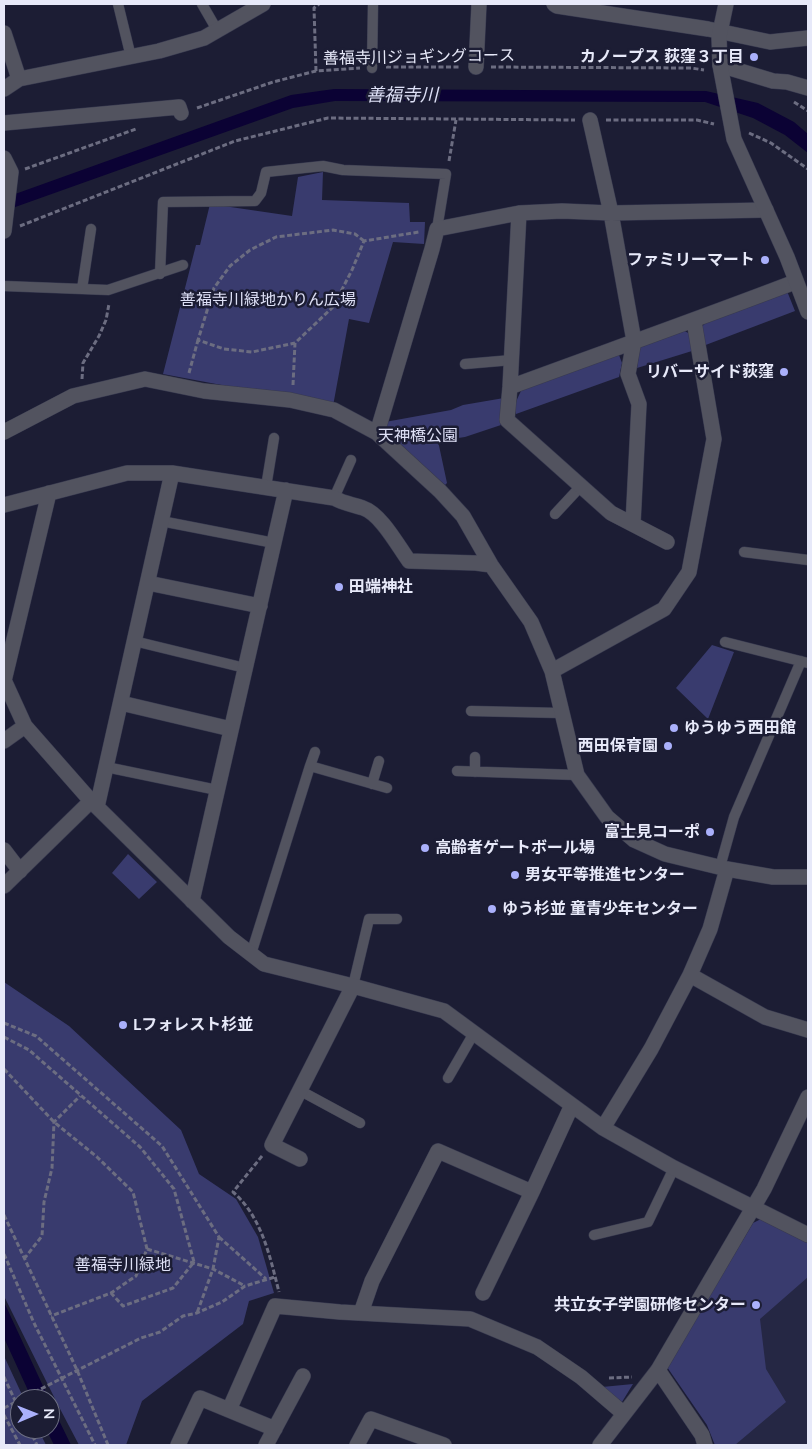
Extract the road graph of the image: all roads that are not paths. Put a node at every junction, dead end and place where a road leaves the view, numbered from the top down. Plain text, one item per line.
1 (118, 4) edge
2 (202, 4) edge
3 (263, 4) edge
4 (373, 4) edge
5 (479, 4) edge
6 (554, 4) edge
7 (726, 4) edge
8 (217, 30) junction
9 (720, 32) junction
10 (4, 33) edge
11 (808, 38) edge
12 (131, 57) junction
13 (476, 67) road end
14 (372, 68) road end
15 (721, 71) junction
16 (18, 79) junction
17 (808, 88) edge
18 (4, 89) edge
19 (181, 113) road end
20 (590, 120) road end
21 (4, 123) edge
22 (4, 158) edge
23 (766, 210) junction
24 (611, 213) junction
25 (519, 214) junction
26 (9, 228) edge
27 (91, 229) dead end
28 (437, 229) junction
29 (183, 265) dead end
30 (160, 274) junction
31 (795, 282) junction
32 (4, 286) edge
33 (82, 289) junction
34 (808, 312) edge
35 (694, 321) junction
36 (634, 341) junction
37 (512, 360) junction
38 (465, 364) dead end
39 (510, 387) junction
40 (4, 432) edge
41 (377, 433) junction
42 (274, 438) dead end
43 (351, 460) dead end
44 (172, 473) junction
45 (581, 486) junction
46 (266, 487) junction
47 (286, 490) junction
48 (49, 493) junction
49 (334, 498) junction
50 (4, 505) edge
51 (555, 514) dead end
52 (161, 521) junction
53 (633, 524) junction
54 (667, 542) dead end
55 (274, 543) junction
56 (744, 552) dead end
57 (808, 560) edge
58 (491, 565) junction
59 (148, 583) junction
60 (260, 606) junction
61 (134, 642) junction
62 (725, 642) dead end
63 (804, 662) edge
64 (245, 668) junction
65 (552, 671) junction
66 (4, 680) edge
67 (121, 703) junction
68 (471, 711) dead end
69 (561, 713) junction
70 (25, 726) junction
71 (231, 729) junction
72 (4, 741) edge
73 (315, 752) dead end
74 (475, 757) dead end
75 (379, 761) dead end
76 (310, 766) junction
77 (106, 767) junction
78 (456, 771) dead end
79 (475, 772) junction
80 (577, 775) junction
81 (372, 784) junction
82 (387, 788) dead end
83 (217, 790) junction
84 (94, 804) junction
85 (4, 850) edge
86 (723, 868) junction
87 (20, 872) junction
88 (808, 877) edge
89 (4, 886) edge
90 (192, 901) junction
91 (397, 919) dead end
92 (251, 954) junction
93 (690, 975) junction
94 (353, 986) junction
95 (808, 1030) edge
96 (474, 1033) junction
97 (448, 1078) dead end
98 (299, 1090) junction
99 (808, 1098) edge
100 (572, 1105) junction
101 (360, 1123) dead end
102 (603, 1128) junction
103 (300, 1159) dead end
104 (674, 1168) junction
105 (532, 1192) junction
106 (754, 1207) junction
107 (594, 1235) dead end
108 (808, 1235) edge
109 (483, 1293) dead end
110 (363, 1313) junction
111 (658, 1370) junction
112 (303, 1376) dead end
113 (229, 1410) junction
114 (623, 1413) junction
115 (275, 1429) junction
116 (178, 1445) edge
117 (266, 1445) edge
118 (357, 1445) edge
119 (444, 1445) edge
120 (600, 1445) edge
121 (706, 1445) edge

1 - 12 lane
2 - 8 lane
3 - 8 street
4 - 14 lane
5 - 13 street
6 - 9 street
7 - 9 street
8 - 12 street
9 - 11 street
9 - 15 street
10 - 16 street
12 - 16 street
15 - 17 street
15 - 23 street
16 - 18 street
19 - 21 street
20 - 24 street
22 - 26 street
23 - 24 street
23 - 31 street
24 - 25 street
24 - 36 street
25 - 28 street
25 - 37 street
27 - 33 lane
28 - 30 lane
28 - 41 street
29 - 30 lane
30 - 33 lane
31 - 34 street
31 - 35 street
32 - 33 lane
35 - 36 street
35 - 65 street
36 - 39 street
36 - 53 street
37 - 38 lane
37 - 39 street
39 - 45 street
40 - 41 street
41 - 58 street
42 - 46 lane
43 - 49 lane
44 - 46 street
44 - 48 street
44 - 52 street
45 - 51 lane
45 - 53 street
46 - 47 street
47 - 49 street
47 - 55 street
48 - 50 street
48 - 66 street
49 - 58 street
52 - 55 lane
52 - 59 street
53 - 54 street
55 - 60 street
56 - 57 lane
58 - 65 street
59 - 60 street
59 - 61 street
60 - 64 street
61 - 64 lane
61 - 67 street
62 - 63 lane
63 - 86 lane
64 - 71 street
65 - 69 street
66 - 70 street
67 - 71 street
67 - 77 street
68 - 69 lane
69 - 80 street
70 - 72 street
70 - 84 street
71 - 83 street
73 - 76 lane
74 - 79 lane
75 - 81 lane
76 - 81 lane
76 - 92 lane
77 - 83 lane
77 - 84 street
78 - 79 lane
79 - 80 lane
80 - 86 street
81 - 82 lane
83 - 90 street
84 - 87 street
84 - 90 street
85 - 87 street
86 - 88 street
86 - 93 street
87 - 89 street
90 - 92 street
91 - 94 lane
92 - 94 street
93 - 95 street
93 - 102 street
94 - 96 street
94 - 98 street
96 - 97 lane
96 - 100 street
98 - 101 lane
98 - 103 street
99 - 106 street
100 - 102 street
100 - 105 street
102 - 104 street
104 - 106 street
104 - 107 lane
105 - 109 street
105 - 110 street
106 - 108 street
106 - 111 street
110 - 113 street
110 - 114 street
111 - 114 street
111 - 121 street
112 - 115 street
113 - 115 street
113 - 116 street
114 - 120 street
115 - 117 street
118 - 119 street

